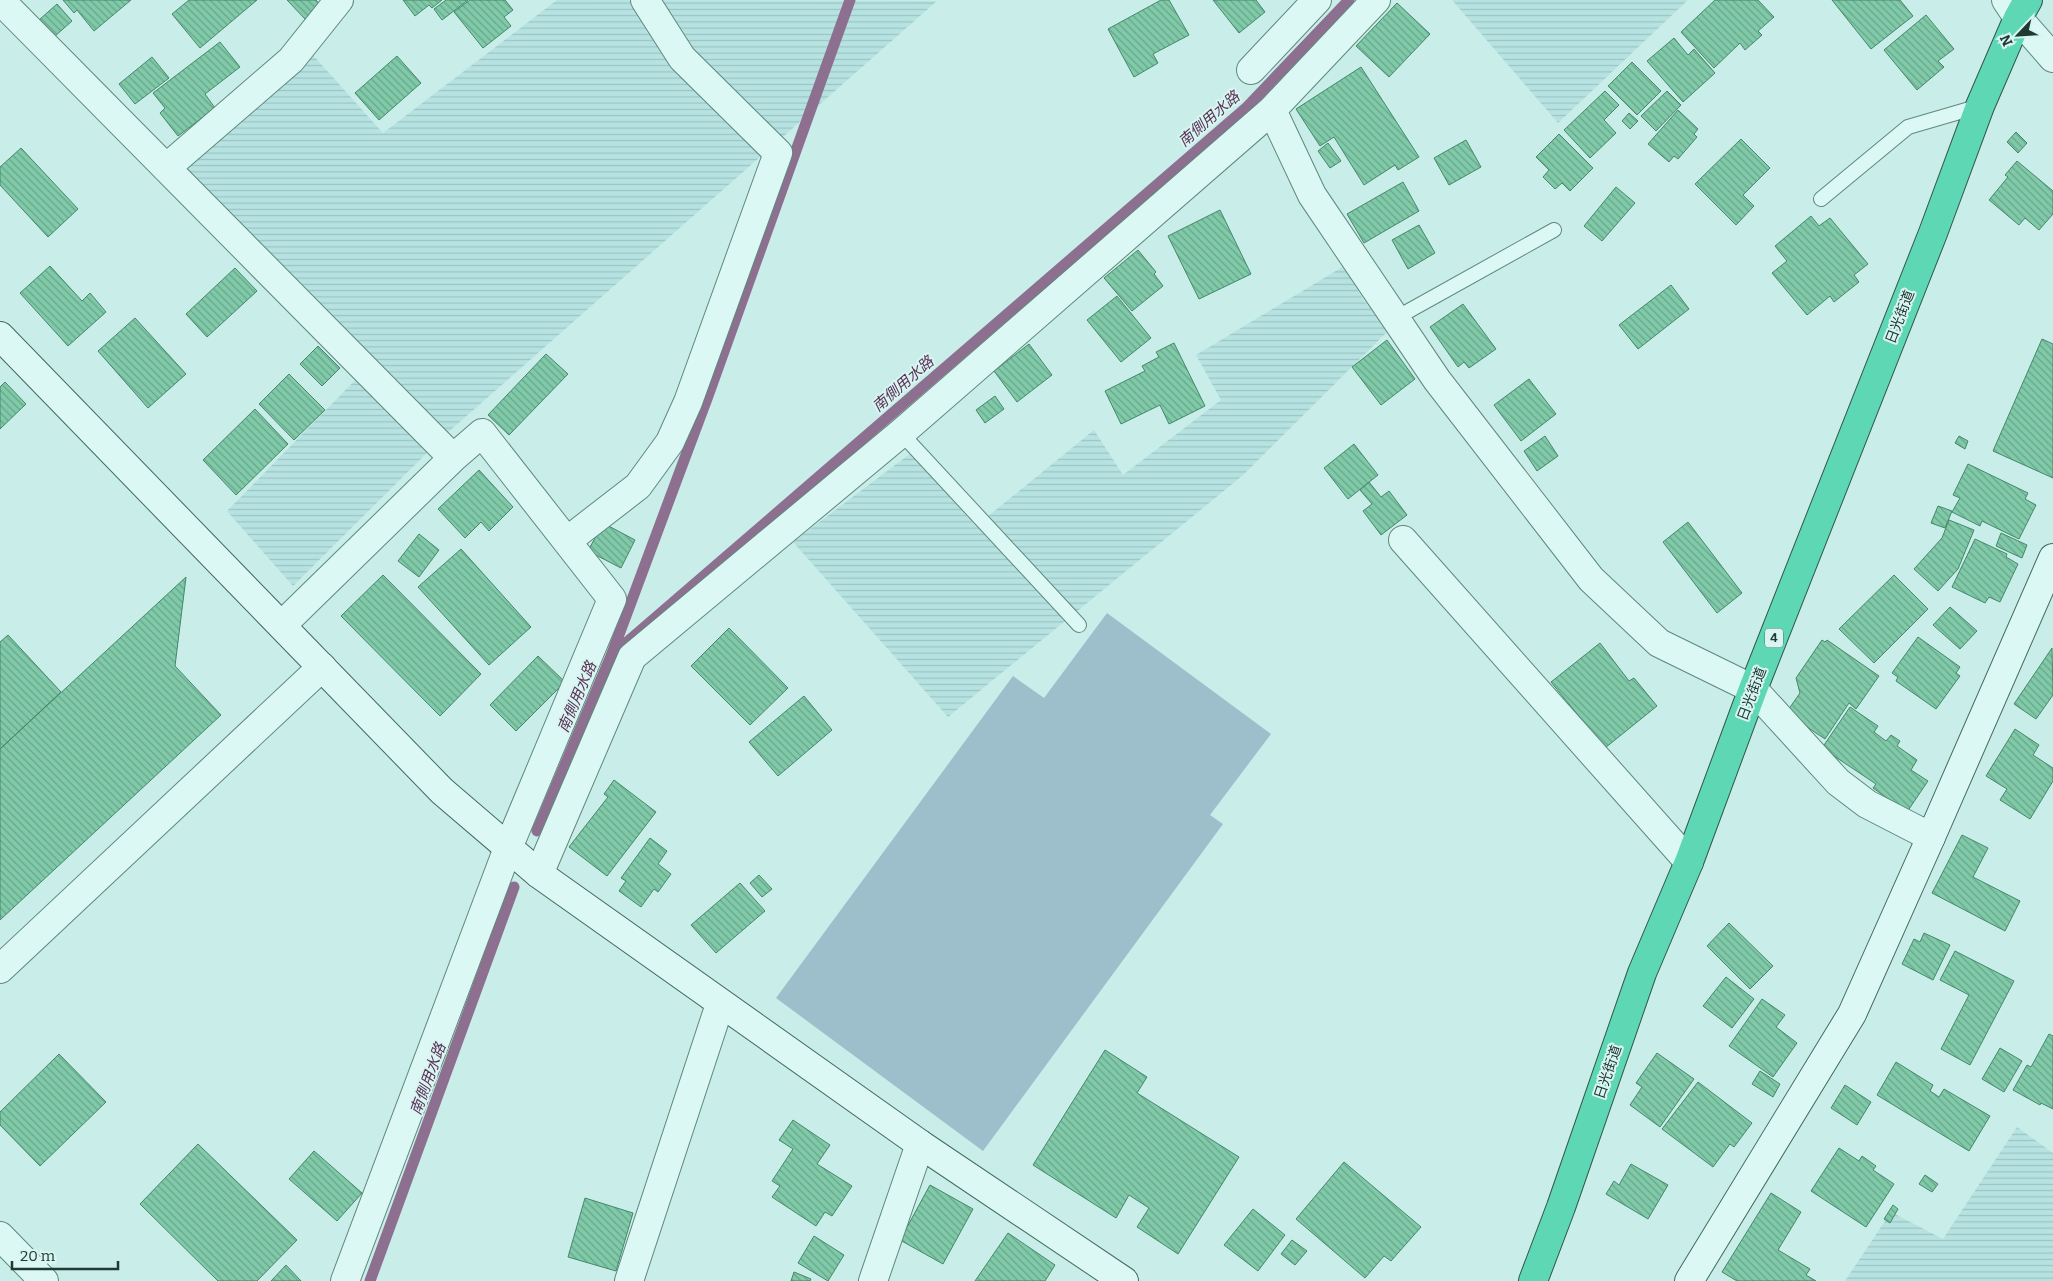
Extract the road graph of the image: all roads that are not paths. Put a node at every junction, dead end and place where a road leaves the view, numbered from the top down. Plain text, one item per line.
1 (0, 0) edge
2 (339, 0) edge
3 (645, 0) edge
4 (1317, 0) edge
5 (1376, 0) edge
6 (2017, 6) edge
7 (2053, 58) edge
8 (1251, 70) dead end
9 (1980, 106) junction
10 (1272, 110) junction
11 (166, 168) junction
12 (1821, 199) dead end
13 (1554, 230) dead end
14 (1396, 318) junction
15 (0, 336) edge
16 (902, 433) junction
17 (454, 458) junction
18 (1403, 540) dead end
19 (567, 541) junction
20 (2053, 558) edge
21 (1079, 624) dead end
22 (282, 625) junction
23 (322, 667) junction
24 (1753, 689) junction
25 (1931, 837) junction
26 (508, 848) junction
27 (1689, 862) junction
28 (538, 874) junction
29 (0, 969) edge
30 (720, 1004) junction
31 (920, 1144) junction
32 (0, 1236) edge
33 (44, 1281) edge
34 (344, 1281) edge
35 (629, 1281) edge
36 (874, 1281) edge
37 (1124, 1281) edge
38 (1532, 1281) edge
39 (1689, 1281) edge

1 - 11 street
2 - 11 street
3 - 19 street
4 - 8 street
5 - 10 street
6 - 7 street
6 - 9 highway, 日光街道 / 4
9 - 12 lane
9 - 24 highway, 日光街道 / 4
10 - 14 street
10 - 16 street
11 - 17 street
13 - 14 lane
14 - 24 street
15 - 22 street
16 - 21 lane
16 - 28 street
17 - 19 street
17 - 22 street
18 - 27 street
19 - 26 street
20 - 25 street
22 - 23 street
23 - 26 street
23 - 29 street
24 - 25 street
24 - 27 highway, 日光街道 / 4
25 - 39 street
26 - 28 street
26 - 34 street
27 - 38 highway, 日光街道 / 4
28 - 30 street
30 - 31 street
30 - 35 street
31 - 36 street
31 - 37 street
32 - 33 street

